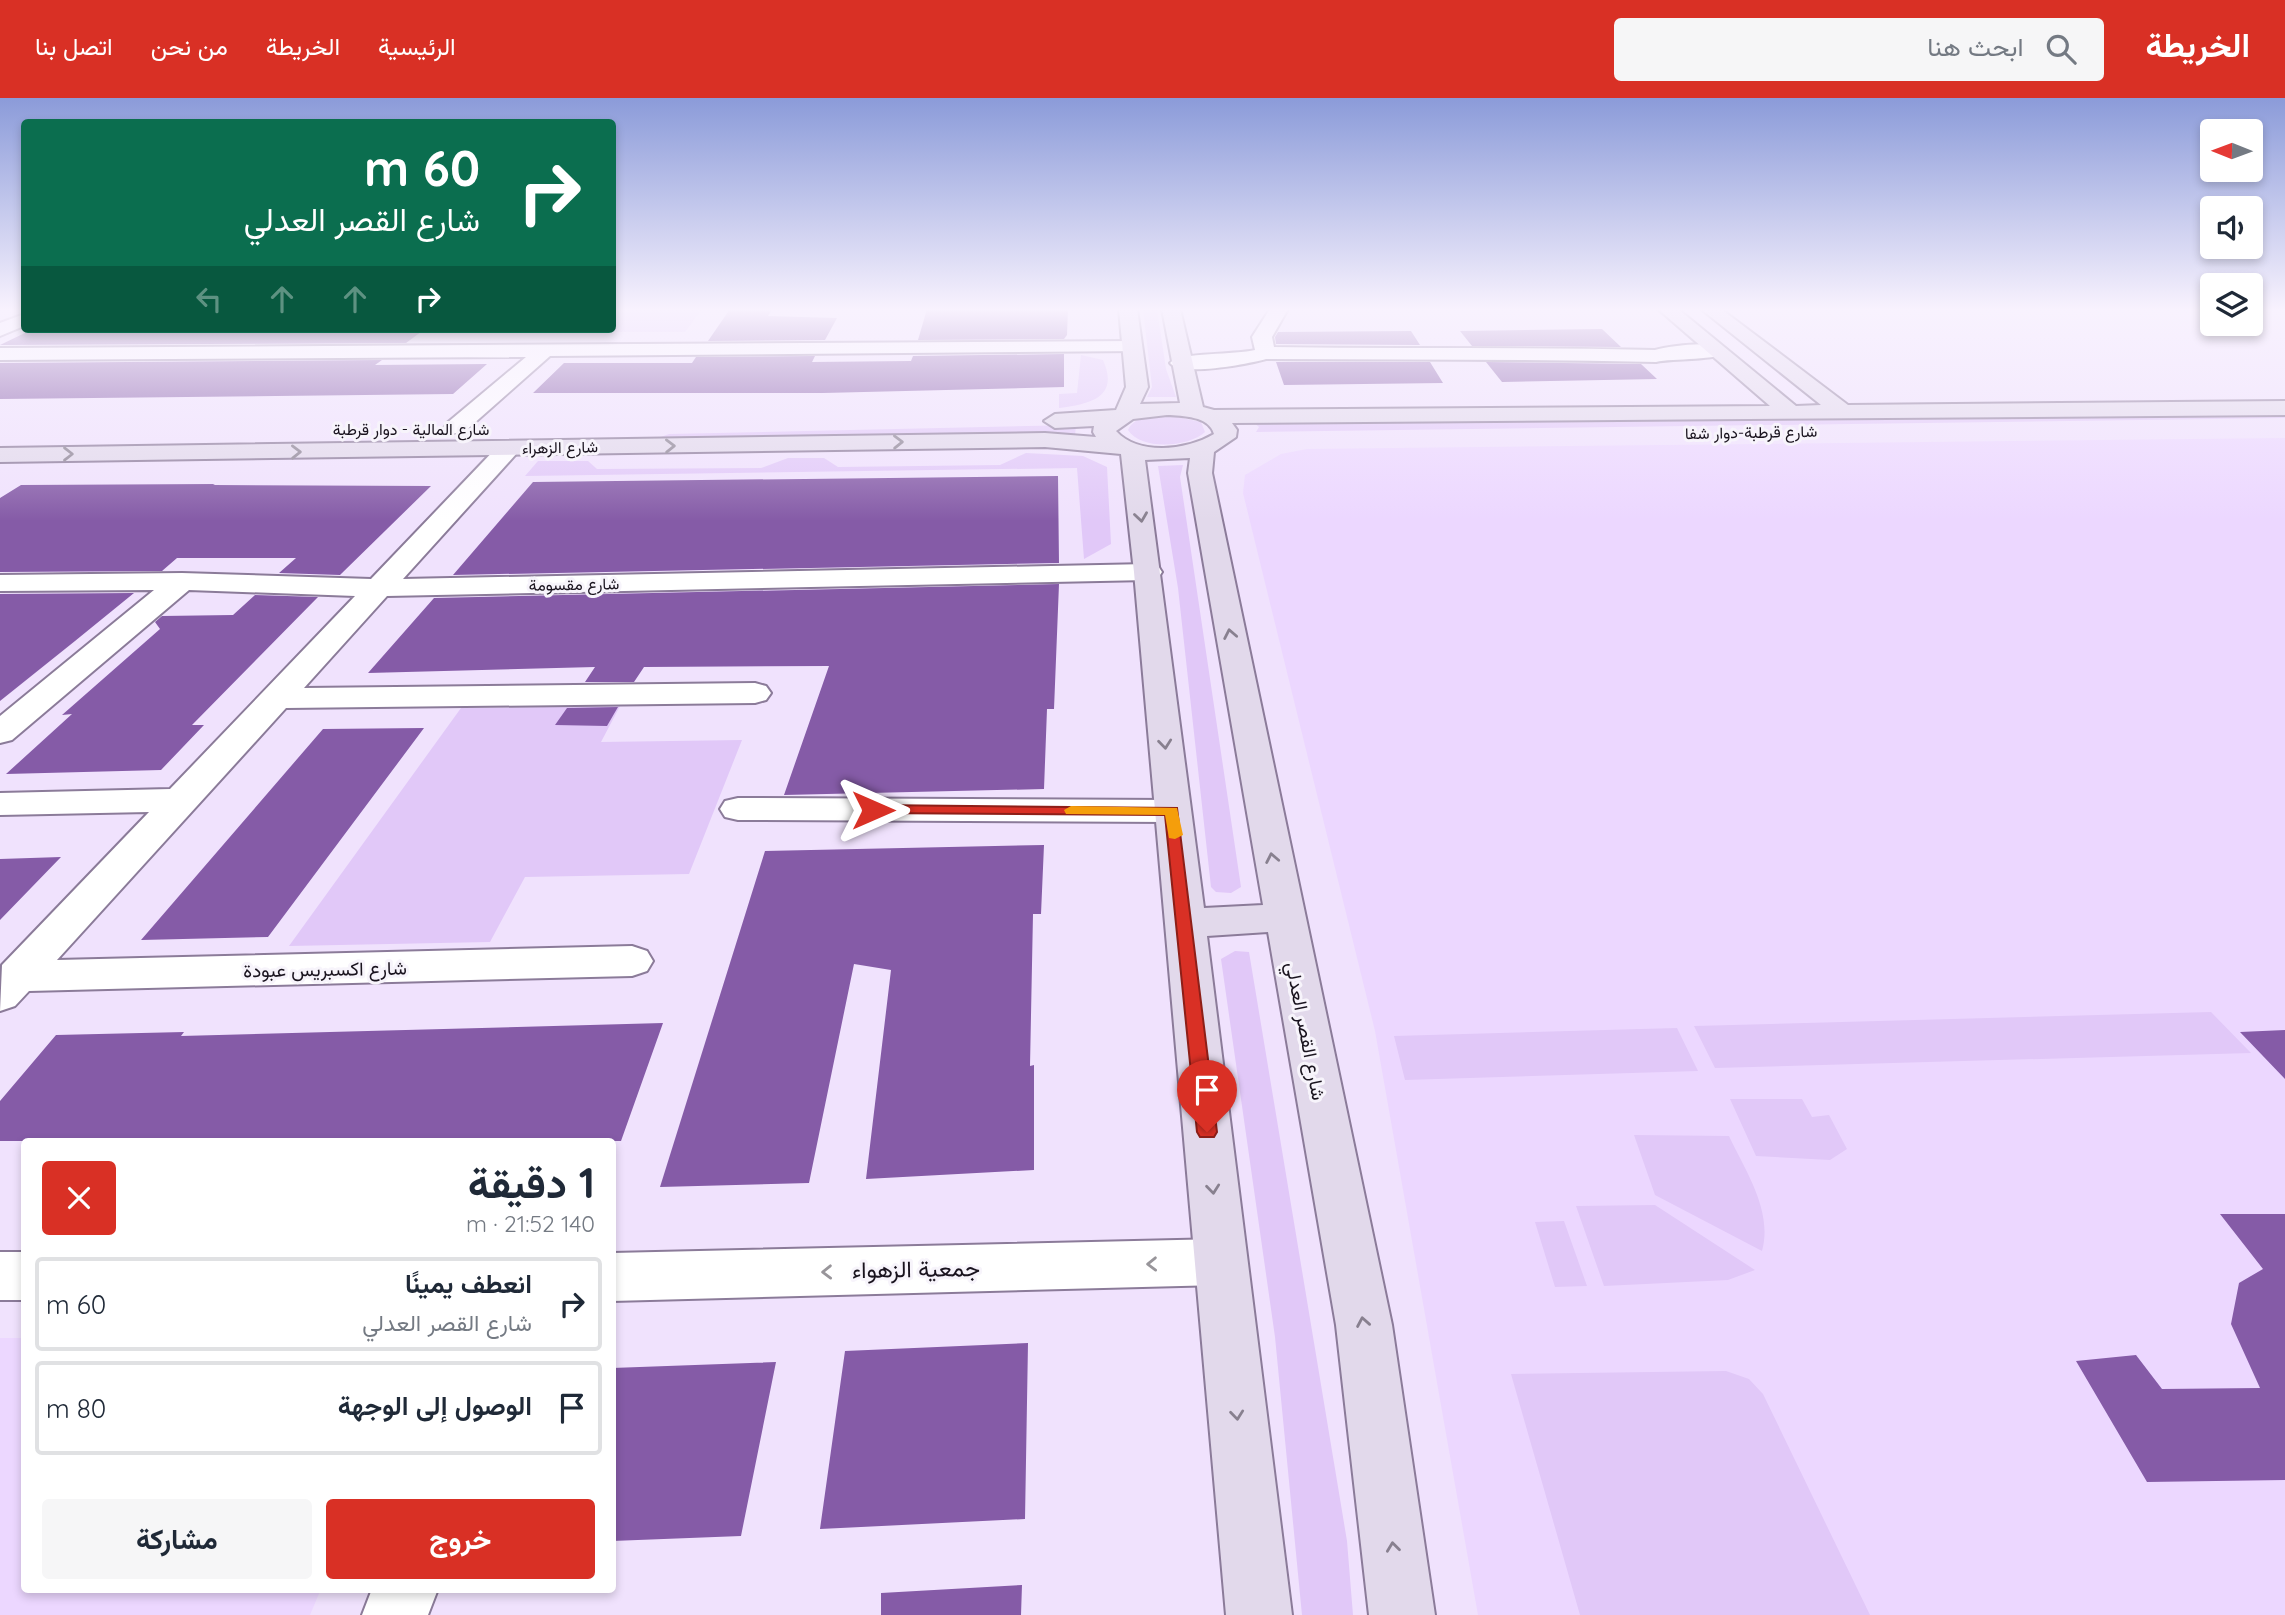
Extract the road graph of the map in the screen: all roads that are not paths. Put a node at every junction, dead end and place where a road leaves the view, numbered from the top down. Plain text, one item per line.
1 (511, 380) edge
2 (1136, 380) edge
3 (1188, 380) edge
4 (1752, 380) edge
5 (1801, 380) edge
6 (2285, 408) edge
7 (1843, 413) junction
8 (1793, 414) junction
9 (2285, 426) edge
10 (455, 428) junction
11 (215, 430) dead end
12 (80, 432) dead end
13 (1123, 432) junction
14 (1213, 432) junction
15 (0, 433) edge
16 (635, 437) junction
17 (1270, 439) dead end
18 (509, 448) junction
19 (0, 455) edge
20 (1148, 572) junction
21 (182, 581) junction
22 (0, 583) edge
23 (379, 588) junction
24 (755, 693) dead end
25 (277, 698) junction
26 (0, 733) edge
27 (181, 800) junction
28 (0, 804) edge
29 (738, 809) dead end
30 (1172, 811) junction
31 (1284, 918) junction
32 (1186, 923) junction
33 (632, 961) dead end
34 (9, 985) edge
35 (1220, 1262) junction
36 (0, 1276) edge
37 (21, 1276) edge
38 (616, 1277) edge
39 (403, 1593) edge
40 (395, 1615) edge
41 (1259, 1615) edge
42 (1402, 1615) edge

1 - 10 street
2 - 13 main road
3 - 14 main road, شارع القصر العدلي
4 - 8 main road
5 - 7 main road
6 - 7 main road
7 - 8 main road
8 - 14 main road
9 - 17 main road, شارع قرطبة-دوار شفا
10 - 11 main road, شارع المالية - دوار قرطبة
10 - 16 main road, شارع المالية - دوار قرطبة
12 - 15 main road
13 - 14 main road
13 - 14 main road
13 - 16 main road, شارع الزهراء
13 -> 20 main road
31 -> 14 main road, شارع القصر العدلي
16 - 18 main road, شارع الزهراء
19 -> 18 main road, شارع الزهراء
18 - 23 street, شارع اكسبريس عبودة
20 - 23 street, شارع مقسومة
20 -> 30 main road
21 - 22 street, شارع مقسومة
21 - 23 street, شارع مقسومة
21 - 26 street
23 - 25 street, شارع اكسبريس عبودة
24 - 25 street
25 - 27 street, شارع اكسبريس عبودة
27 - 28 street
27 - 34 street, شارع اكسبريس عبودة
29 - 30 street
30 - 32 main road
31 - 32 main road
42 -> 31 main road, شارع القصر العدلي
32 -> 35 main road
33 - 34 street, شارع اكسبريس عبودة
35 -> 38 street, جمعية الزهواء
35 -> 41 main road
36 - 37 street
39 - 40 street

